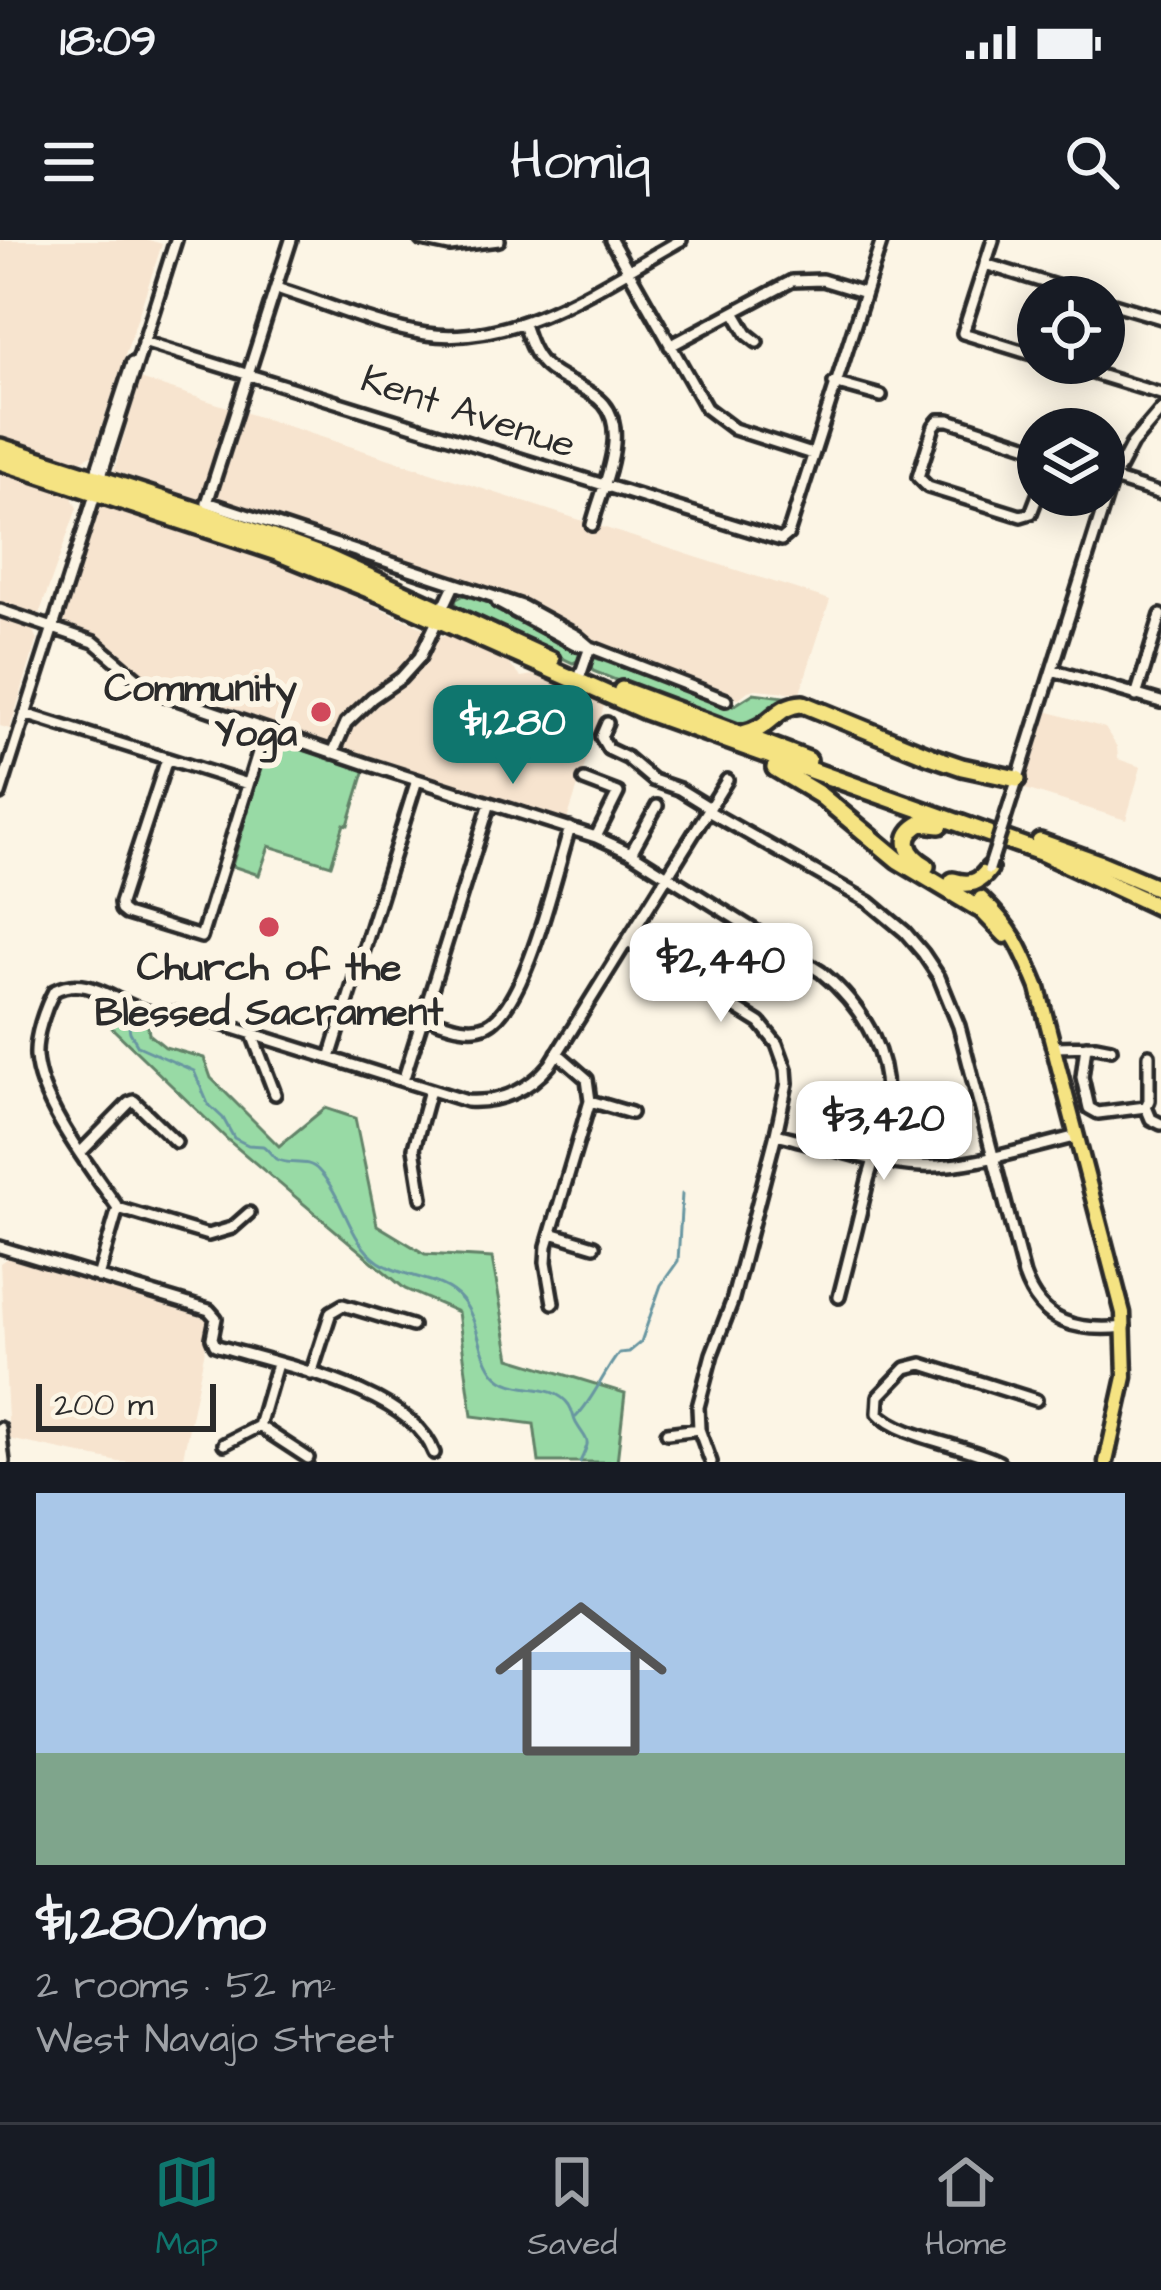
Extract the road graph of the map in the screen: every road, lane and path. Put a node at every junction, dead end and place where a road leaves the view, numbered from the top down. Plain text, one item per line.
1 (176, 240) edge
2 (291, 240) edge
3 (421, 240) edge
4 (499, 240) edge
5 (611, 240) edge
6 (681, 240) edge
7 (881, 240) edge
8 (993, 240) edge
9 (985, 264) junction
10 (627, 269) junction
11 (1024, 276) edge
12 (276, 287) junction
13 (865, 293) junction
14 (1125, 307) edge
15 (734, 312) junction
16 (1161, 318) edge
17 (523, 324) junction
18 (143, 342) junction
19 (757, 342) dead end
20 (670, 346) junction
21 (1017, 350) edge
22 (248, 375) junction
23 (835, 383) junction
24 (1125, 383) edge
25 (1161, 394) edge
26 (880, 396) dead end
27 (1161, 410) edge
28 (1017, 441) edge
29 (0, 447) edge
30 (812, 454) junction
31 (1125, 454) edge
32 (0, 461) edge
33 (1125, 482) edge
34 (96, 484) junction
35 (603, 487) junction
36 (1161, 494) edge
37 (206, 508) junction
38 (1017, 515) edge
39 (1097, 516) edge
40 (592, 525) dead end
41 (362, 553) junction
42 (355, 570) junction
43 (454, 585) junction
44 (0, 610) edge
45 (441, 615) junction
46 (1161, 615) edge
47 (51, 627) junction
48 (590, 646) junction
49 (1052, 670) junction
50 (581, 674) junction
51 (1136, 696) junction
52 (726, 700) dead end
53 (1161, 702) edge
54 (25, 713) junction
55 (607, 723) dead end
56 (265, 730) junction
57 (737, 740) junction
58 (333, 753) junction
59 (795, 755) junction
60 (167, 759) junction
61 (2, 779) edge
62 (417, 780) junction
63 (584, 780) dead end
64 (727, 780) dead end
65 (248, 784) junction
66 (1015, 787) junction
67 (0, 794) edge
68 (490, 803) junction
69 (657, 806) dead end
70 (709, 810) junction
71 (570, 828) junction
72 (596, 837) junction
73 (1007, 841) junction
74 (631, 853) junction
75 (989, 869) junction
76 (668, 876) junction
77 (953, 881) junction
78 (1161, 889) edge
79 (979, 903) junction
80 (1161, 908) edge
81 (628, 941) junction
82 (423, 1016) junction
83 (252, 1034) junction
84 (1086, 1046) junction
85 (1054, 1047) junction
86 (1111, 1049) dead end
87 (557, 1053) junction
88 (1150, 1055) dead end
89 (330, 1058) junction
90 (403, 1081) junction
91 (430, 1090) junction
92 (275, 1094) dead end
93 (590, 1101) junction
94 (1146, 1107) junction
95 (631, 1113) dead end
96 (1161, 1124) edge
97 (776, 1134) junction
98 (1075, 1137) junction
99 (176, 1142) dead end
100 (81, 1152) junction
101 (993, 1156) junction
102 (874, 1158) junction
103 (422, 1198) dead end
104 (118, 1208) junction
105 (249, 1213) dead end
106 (551, 1233) junction
107 (594, 1246) dead end
108 (0, 1247) edge
109 (98, 1276) junction
110 (839, 1297) dead end
111 (553, 1303) dead end
112 (412, 1326) dead end
113 (1125, 1327) junction
114 (277, 1364) junction
115 (311, 1374) junction
116 (1036, 1400) dead end
117 (259, 1426) junction
118 (0, 1428) edge
119 (699, 1429) junction
120 (667, 1433) dead end
121 (224, 1444) dead end
122 (434, 1453) dead end
123 (714, 1457) edge
124 (308, 1458) dead end
125 (4, 1462) edge
126 (999, 1462) edge
127 (1106, 1462) edge

1 - 18 street
2 - 12 street
3 - 4 street
5 - 10 street
6 - 10 street
7 - 13 street
8 - 9 street
9 - 11 street
9 - 21 street
10 - 17 street
10 - 20 street
12 - 17 street
12 - 22 street
13 - 15 street
13 - 23 street
14 - 16 street
15 - 19 street
15 - 20 street
17 - 35 street
18 - 22 street, Kent Avenue
18 - 34 street
20 - 30 street
22 - 35 street, Kent Avenue
22 - 37 street
23 - 26 street
23 - 30 street
24 - 25 street
27 - 31 street
28 - 38 street
29 - 34 highway
30 - 35 street, Kent Avenue
32 - 34 highway
33 - 36 street
34 - 37 highway
34 - 45 highway
34 - 47 street
35 - 40 street
37 - 41 street
37 - 42 highway
39 - 49 street
41 - 42 street
41 - 43 street
42 - 45 highway
43 - 45 street
43 - 48 street
44 - 47 street
45 - 50 highway
45 - 57 highway
45 - 58 street
46 - 51 street
47 - 54 street
47 - 56 street
48 - 50 street
48 - 52 street
49 - 51 street
49 - 66 street
50 - 57 highway
51 - 53 street
54 - 60 street
54 - 61 street
55 - 70 street
56 - 58 street
56 - 65 street
57 - 59 highway
57 - 66 highway
57 - 73 highway
57 - 79 highway
58 - 62 street
59 - 66 highway
59 - 78 highway
60 - 65 street
60 - 65 street
61 - 67 street
62 - 68 street
62 - 89 street
63 - 72 street
64 - 70 street
66 - 75 street, bridge
68 - 71 street
68 - 82 street
69 - 74 street
70 - 76 street
70 - 101 street
71 - 72 street
71 - 82 street
72 - 74 street
73 - 77 highway
73 - 80 highway
74 - 76 street
75 - 77 highway
75 - 79 street
76 - 81 street
76 - 102 street
77 - 79 highway
79 - 85 main road
81 - 87 street
81 - 97 street
82 - 90 street
83 - 89 street
83 - 92 street
83 - 100 street
84 - 85 street
84 - 86 street
84 - 94 street
85 - 98 main road
87 - 91 street
87 - 93 street
88 - 94 street
89 - 90 street
90 - 91 street
91 - 103 street
93 - 95 street
93 - 106 street
94 - 96 street
97 - 102 street
97 - 119 street
98 - 101 street
98 - 113 main road
99 - 100 street
100 - 104 street
101 - 102 street
101 - 113 street
102 - 110 street
104 - 105 street
104 - 109 street
106 - 107 street
106 - 111 street
108 - 109 street
109 - 114 street
112 - 115 street
113 - 127 main road
114 - 115 street
114 - 117 street
115 - 122 street
116 - 126 street
117 - 121 street
117 - 124 street
118 - 125 street
119 - 120 street
119 - 123 street

